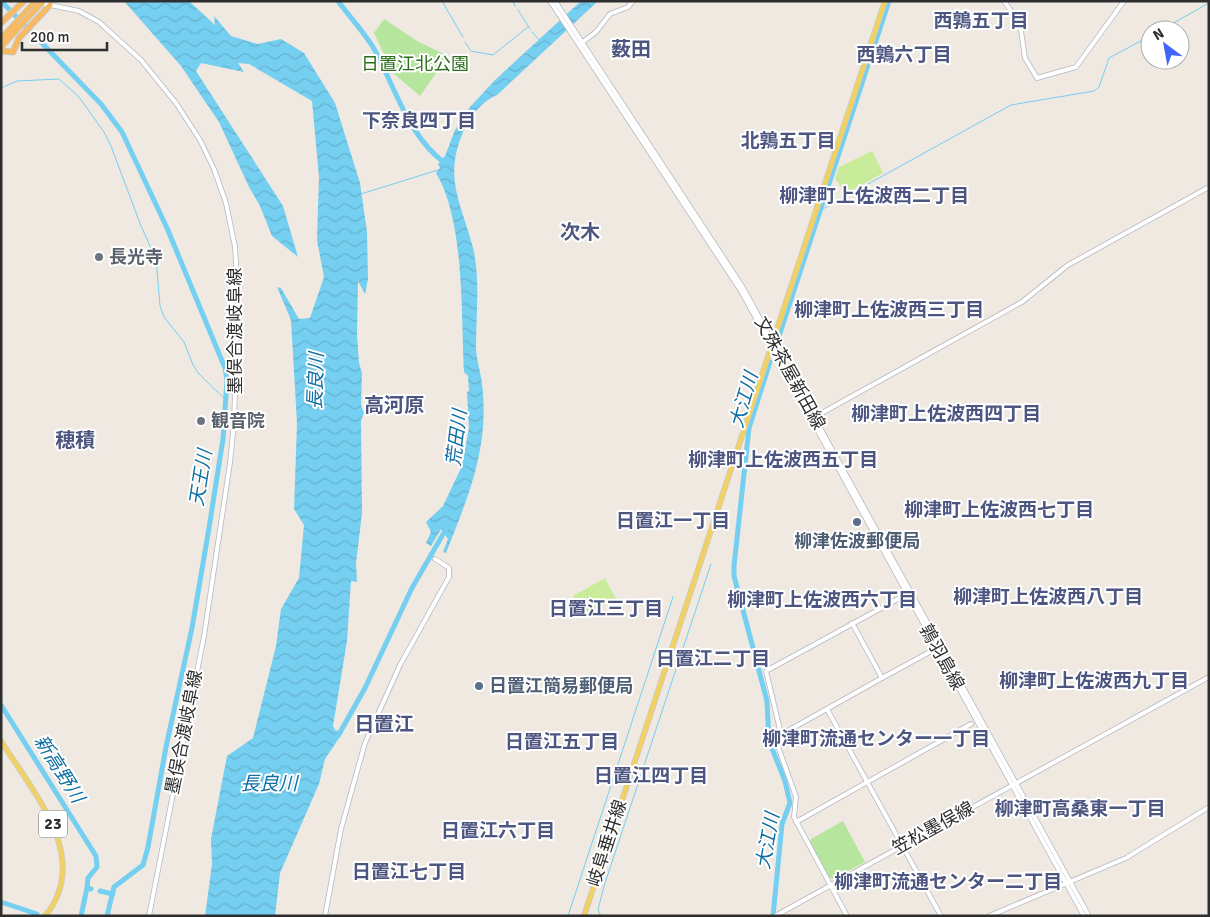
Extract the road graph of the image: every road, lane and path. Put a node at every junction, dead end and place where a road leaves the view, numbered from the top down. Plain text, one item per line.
1 (24, 1) edge
2 (36, 1) edge
3 (550, 1) edge
4 (555, 1) edge
5 (633, 1) edge
6 (885, 1) edge
7 (1004, 1) edge
8 (1124, 1) edge
9 (46, 3) edge
10 (558, 10) junction
11 (1, 23) edge
12 (17, 24) junction
13 (1, 35) edge
14 (11, 36) junction
15 (1, 39) edge
16 (580, 44) junction
17 (1, 46) edge
18 (1, 52) edge
19 (8, 52) junction
20 (1209, 187) edge
21 (772, 343) junction
22 (813, 418) junction
23 (435, 559) dead end
24 (907, 594) junction
25 (852, 624) junction
26 (939, 647) junction
27 (1209, 676) edge
28 (882, 678) junction
29 (827, 709) junction
30 (971, 724) dead end
31 (781, 734) junction
32 (1, 741) edge
33 (868, 782) junction
34 (1014, 784) junction
35 (1209, 807) edge
36 (796, 822) junction
37 (902, 845) junction
38 (1068, 882) junction
39 (830, 885) junction
40 (45, 916) edge
41 (149, 916) edge
42 (325, 916) edge
43 (584, 916) edge
44 (775, 916) edge
45 (847, 916) edge
46 (941, 916) edge
47 (990, 916) edge
48 (1084, 916) edge
49 (1089, 916) edge

1 - 11 highway
2 - 12 highway
3 - 10 main road, 文殊茶屋新田線
4 - 10 main road, 文殊茶屋新田線
5 - 16 main road
6 - 21 main road, 岐阜垂井線
7 - 8 main road
9 - 12 highway, bridge
9 - 19 highway
9 - 41 main road, 墨俣合渡岐阜線
10 - 16 main road, 文殊茶屋新田線
12 - 13 highway
12 - 14 highway
12 - 15 highway
14 - 17 highway
14 - 19 highway
16 - 21 main road, 文殊茶屋新田線
18 - 19 highway
20 - 22 main road
21 - 22 main road, 鶉羽島線
21 - 43 main road, 岐阜垂井線
22 - 24 main road, 鶉羽島線
22 - 26 main road, 文殊茶屋新田線
23 - 42 main road
24 - 25 main road
24 - 26 main road, 鶉羽島線
25 - 28 main road
25 - 31 main road
26 - 28 main road
26 - 34 main road, 文殊茶屋新田線
27 - 34 main road, 笠松墨俣線
28 - 29 main road
29 - 31 main road
29 - 33 main road
30 - 33 main road
31 - 36 main road
32 - 40 main road, 23
33 - 36 main road
33 - 37 main road
34 - 37 main road, 笠松墨俣線
34 - 38 main road, 文殊茶屋新田線
35 - 38 main road
36 - 39 main road
37 - 39 main road, 笠松墨俣線
37 - 46 main road
38 - 47 main road
38 - 48 main road
38 - 49 main road, 文殊茶屋新田線
39 - 44 main road, 笠松墨俣線
39 - 45 main road

